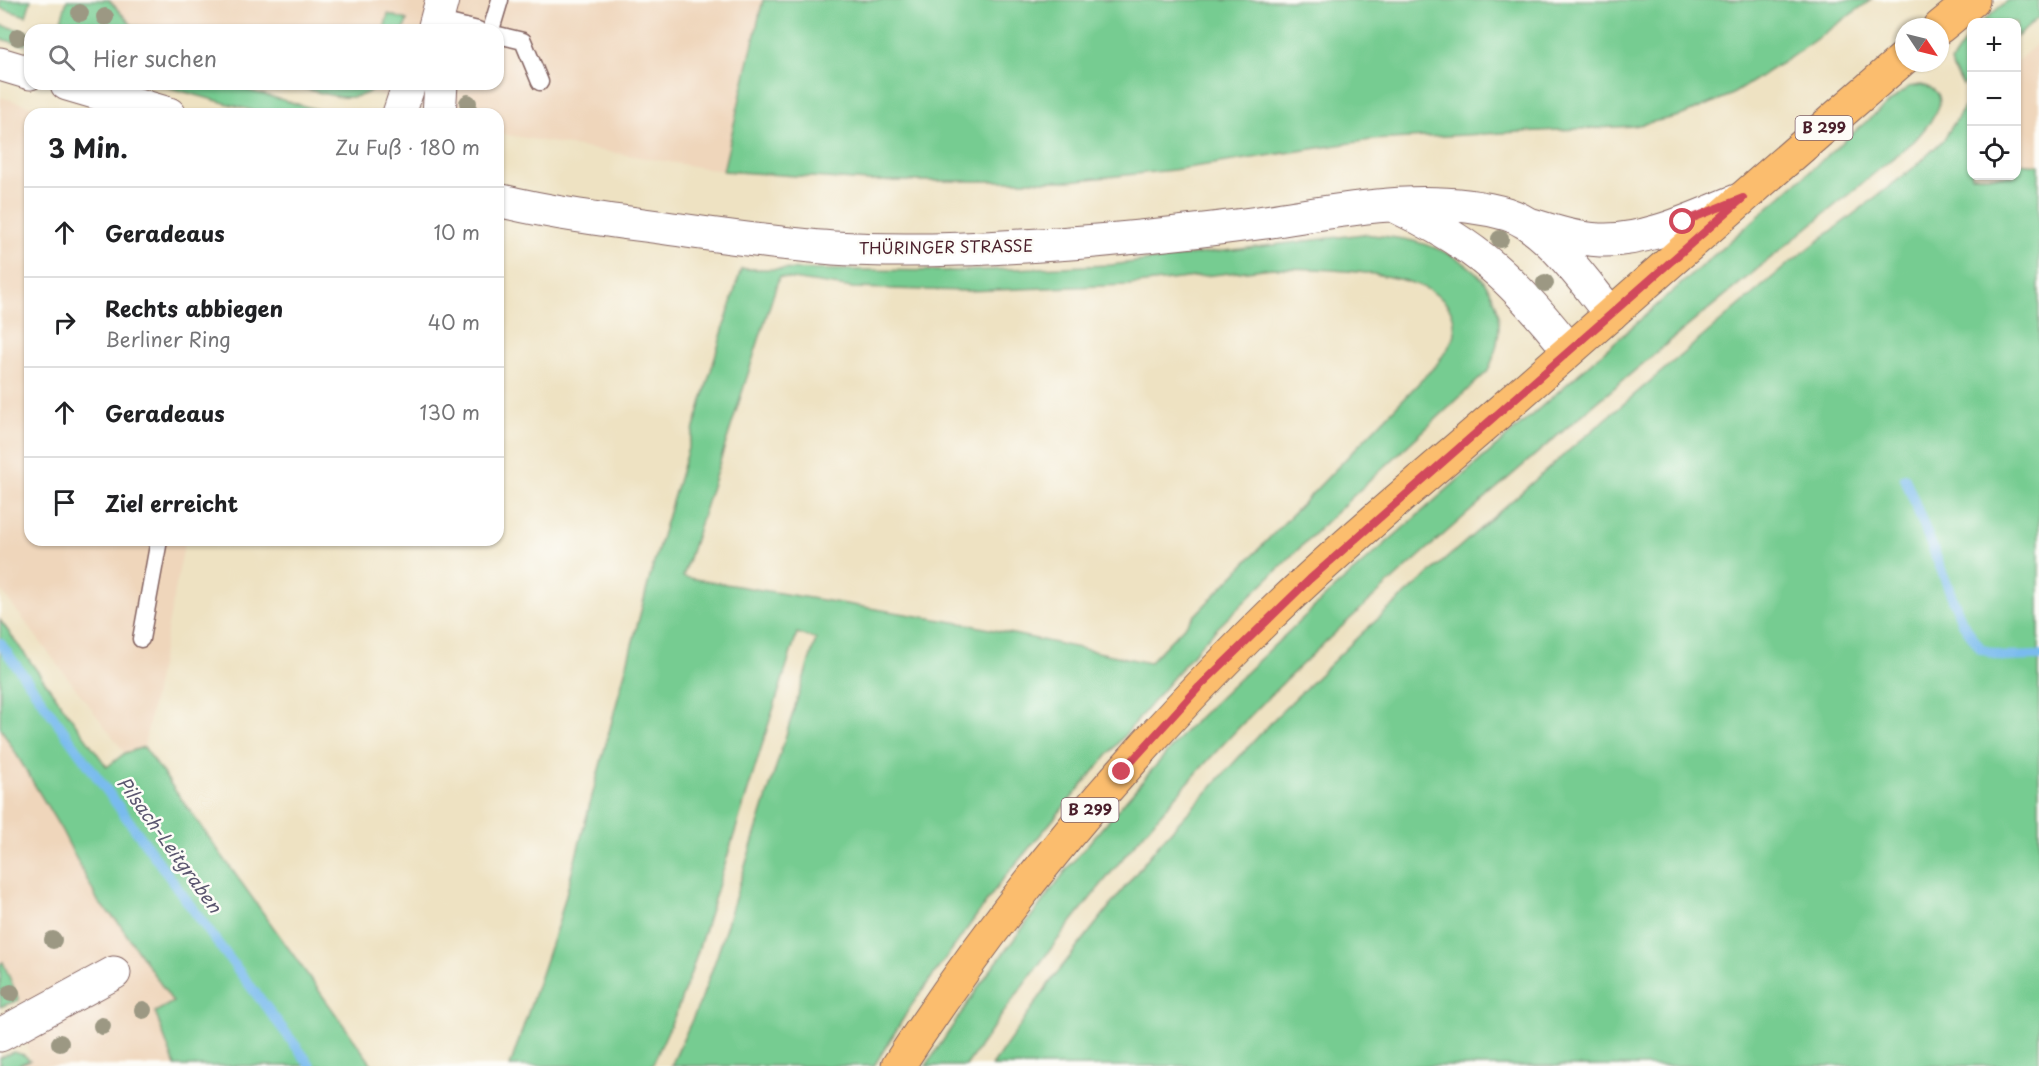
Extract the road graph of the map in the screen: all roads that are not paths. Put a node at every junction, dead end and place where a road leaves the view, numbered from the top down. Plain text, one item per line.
1 (500, 0) edge
2 (1973, 0) edge
3 (437, 17) edge
4 (1949, 20) edge
5 (459, 24) edge
6 (493, 24) edge
7 (504, 36) edge
8 (0, 64) edge
9 (1895, 66) edge
10 (24, 71) edge
11 (540, 82) dead end
12 (87, 90) edge
13 (407, 90) edge
14 (441, 90) edge
15 (149, 108) edge
16 (401, 108) edge
17 (439, 108) edge
18 (1743, 198) junction
19 (504, 201) edge
20 (1395, 206) junction
21 (1527, 223) junction
22 (1611, 314) junction
23 (1569, 350) junction
24 (158, 546) edge
25 (141, 639) dead end
26 (114, 973) dead end
27 (0, 1035) edge
28 (898, 1066) edge

1 - 6 lane
2 - 4 main road
3 - 5 lane
7 - 11 lane
8 - 10 street
9 - 18 main road, B 299
12 - 15 street
13 - 16 street
14 - 17 street
18 - 21 street
18 - 22 main road, B 299
19 - 20 street, THÜRINGER STRASSE
20 - 21 street, THÜRINGER STRASSE
20 - 23 street, THÜRINGER STRASSE
21 - 22 street, THÜRINGER STRASSE
22 - 23 main road, B 299
23 - 28 main road, B 299
24 - 25 lane
26 - 27 street

